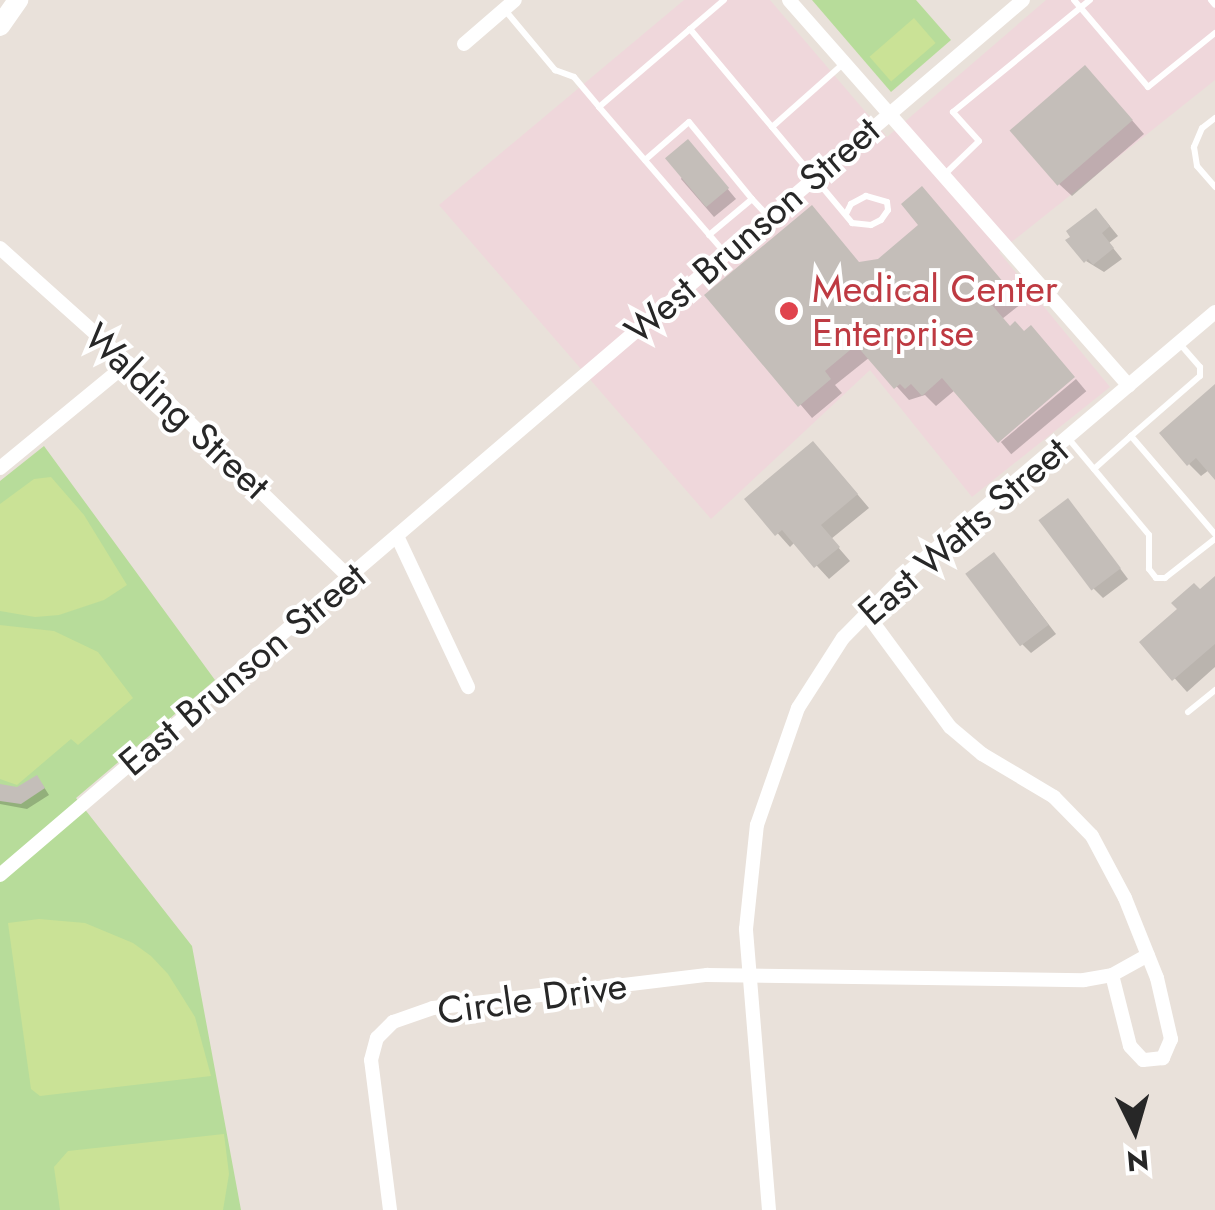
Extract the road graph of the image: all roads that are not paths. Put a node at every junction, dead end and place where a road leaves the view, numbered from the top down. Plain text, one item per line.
1 (18, 0) edge
2 (724, 0) edge
3 (789, 0) edge
4 (1022, 0) edge
5 (1074, 0) edge
6 (1090, 0) edge
7 (509, 5) edge
8 (1080, 8) junction
9 (0, 26) edge
10 (690, 29) junction
11 (1215, 34) edge
12 (464, 44) dead end
13 (845, 63) junction
14 (599, 106) junction
15 (888, 112) junction
16 (1215, 118) edge
17 (772, 126) junction
18 (644, 160) junction
19 (944, 174) junction
20 (813, 176) junction
21 (1215, 187) edge
22 (752, 199) junction
23 (846, 214) junction
24 (768, 216) junction
25 (709, 235) junction
26 (0, 248) edge
27 (725, 253) junction
28 (1215, 312) edge
29 (1179, 343) junction
30 (128, 363) junction
31 (1129, 386) junction
32 (1131, 436) junction
33 (1068, 438) junction
34 (484, 462) joint
35 (0, 468) edge
36 (1094, 468) junction
37 (398, 536) junction
38 (1215, 537) edge
39 (350, 578) junction
40 (866, 613) junction
41 (468, 687) dead end
42 (1215, 690) edge
43 (1188, 712) dead end
44 (0, 875) edge
45 (1148, 955) junction
46 (748, 975) junction
47 (1112, 975) junction
48 (390, 1210) edge
49 (769, 1210) edge

1 - 9 main road
2 - 10 lane
3 - 13 street
4 - 15 street, West Brunson Street
5 - 8 lane
6 - 8 lane
7 - 12 street
7 - 14 lane
8 - 11 lane
8 - 19 lane
10 - 14 lane
10 - 17 lane
13 - 15 street
13 - 17 lane
14 - 18 lane
15 - 19 street
15 - 20 street, West Brunson Street
16 - 21 lane
17 - 20 lane
18 - 22 lane
18 - 25 lane
19 - 31 street
20 - 23 lane
20 - 24 street, West Brunson Street
22 - 24 lane
22 - 25 lane
23 - 23 lane
24 - 27 street, West Brunson Street
25 - 27 lane
26 - 30 street, Walding Street
27 - 34 street, West Brunson Street
28 - 29 street, East Watts Street
29 - 31 street, East Watts Street
29 - 32 lane
30 - 35 street
30 - 39 street, Walding Street
31 - 33 street, East Watts Street
32 - 36 lane
32 - 38 lane
33 - 36 lane
33 - 40 street, East Watts Street
34 - 37 street, East Brunson Street
36 - 38 lane
37 - 39 street, East Brunson Street
37 - 41 street
39 - 44 street, East Brunson Street
40 - 45 street
40 - 46 street, East Watts Street
42 - 43 lane
45 - 47 street
45 - 47 street
46 - 47 street, Circle Drive
46 - 48 street, Circle Drive
46 - 49 street, East Watts Street

